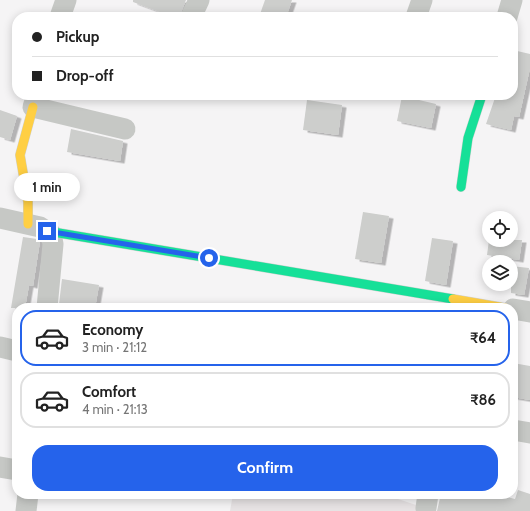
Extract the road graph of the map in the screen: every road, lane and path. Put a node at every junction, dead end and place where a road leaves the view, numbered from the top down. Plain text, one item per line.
1 (66, 0) edge
2 (199, 0) edge
3 (422, 0) edge
4 (512, 0) edge
5 (62, 12) edge
6 (193, 12) edge
7 (418, 12) edge
8 (508, 12) edge
9 (480, 100) edge
10 (35, 101) edge
11 (125, 129) dead end
12 (461, 187) dead end
13 (0, 218) edge
14 (28, 224) junction
15 (47, 231) junction
16 (47, 303) edge
17 (475, 303) edge
18 (518, 310) edge
19 (530, 312) edge
20 (0, 347) edge
21 (12, 350) edge
22 (518, 431) edge
23 (530, 433) edge
24 (0, 467) edge
25 (12, 469) edge
26 (27, 499) edge
27 (26, 511) edge

1 - 5 street
2 - 6 street
3 - 7 street
4 - 8 street
9 - 12 street
10 - 11 street
10 - 14 street
13 - 14 street
14 - 15 street
15 - 16 street
15 - 17 street
18 - 19 street
20 - 21 street
22 - 23 street
24 - 25 street
26 - 27 street

